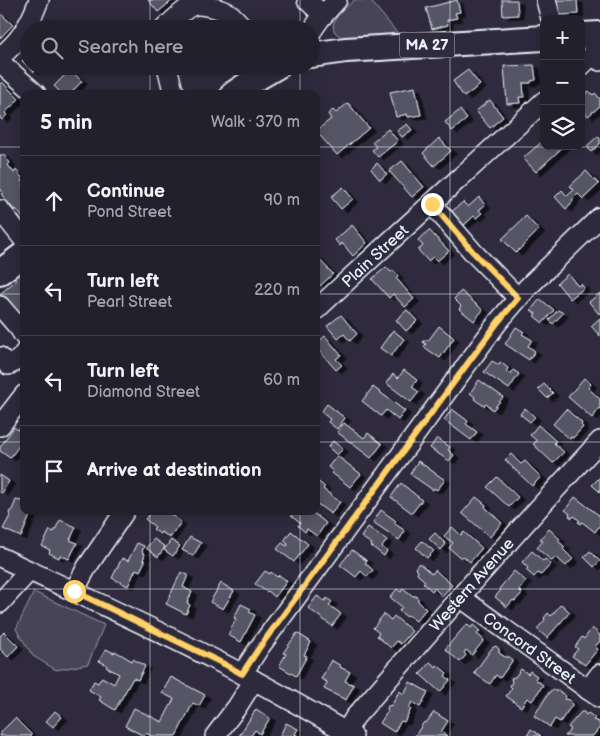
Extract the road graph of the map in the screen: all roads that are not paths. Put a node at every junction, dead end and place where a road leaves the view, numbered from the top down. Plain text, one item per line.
1 (39, 0) edge
2 (307, 0) edge
3 (337, 0) edge
4 (546, 0) edge
5 (323, 15) junction
6 (550, 15) edge
7 (31, 20) edge
8 (172, 20) edge
9 (236, 20) edge
10 (319, 20) edge
11 (20, 37) edge
12 (540, 38) edge
13 (593, 44) edge
14 (320, 54) edge
15 (0, 57) edge
16 (584, 60) edge
17 (0, 62) edge
18 (169, 75) edge
19 (261, 75) edge
20 (32, 90) edge
21 (173, 90) edge
22 (239, 90) edge
23 (540, 105) edge
24 (432, 204) junction
25 (0, 210) edge
26 (600, 217) edge
27 (20, 235) edge
28 (518, 298) junction
29 (0, 306) edge
30 (320, 306) edge
31 (20, 330) edge
32 (0, 357) edge
33 (20, 358) edge
34 (20, 400) edge
35 (0, 426) edge
36 (600, 441) edge
37 (122, 515) edge
38 (0, 558) edge
39 (30, 571) junction
40 (74, 591) junction
41 (460, 597) junction
42 (0, 603) edge
43 (600, 674) edge
44 (248, 677) junction
45 (594, 694) edge
46 (349, 734) edge
47 (215, 736) edge

1 - 7 street
2 - 5 street
3 - 5 street
4 - 6 street
5 - 10 street
8 - 9 street
11 - 15 street
12 - 14 main road, MA 27
13 - 16 street
17 - 20 street
18 - 21 street
19 - 22 main road
23 - 24 street, Plain Street
24 - 28 street
24 - 30 street, Plain Street
25 - 27 street
26 - 28 street
28 - 44 street
29 - 31 street
32 - 33 street
34 - 35 street
36 - 41 street, Western Avenue
37 - 40 street
38 - 39 street
39 - 40 street
39 - 42 street
40 - 44 street
41 - 45 street, Concord Street
41 - 46 street, Western Avenue
43 - 45 street
44 - 46 street
44 - 47 street

